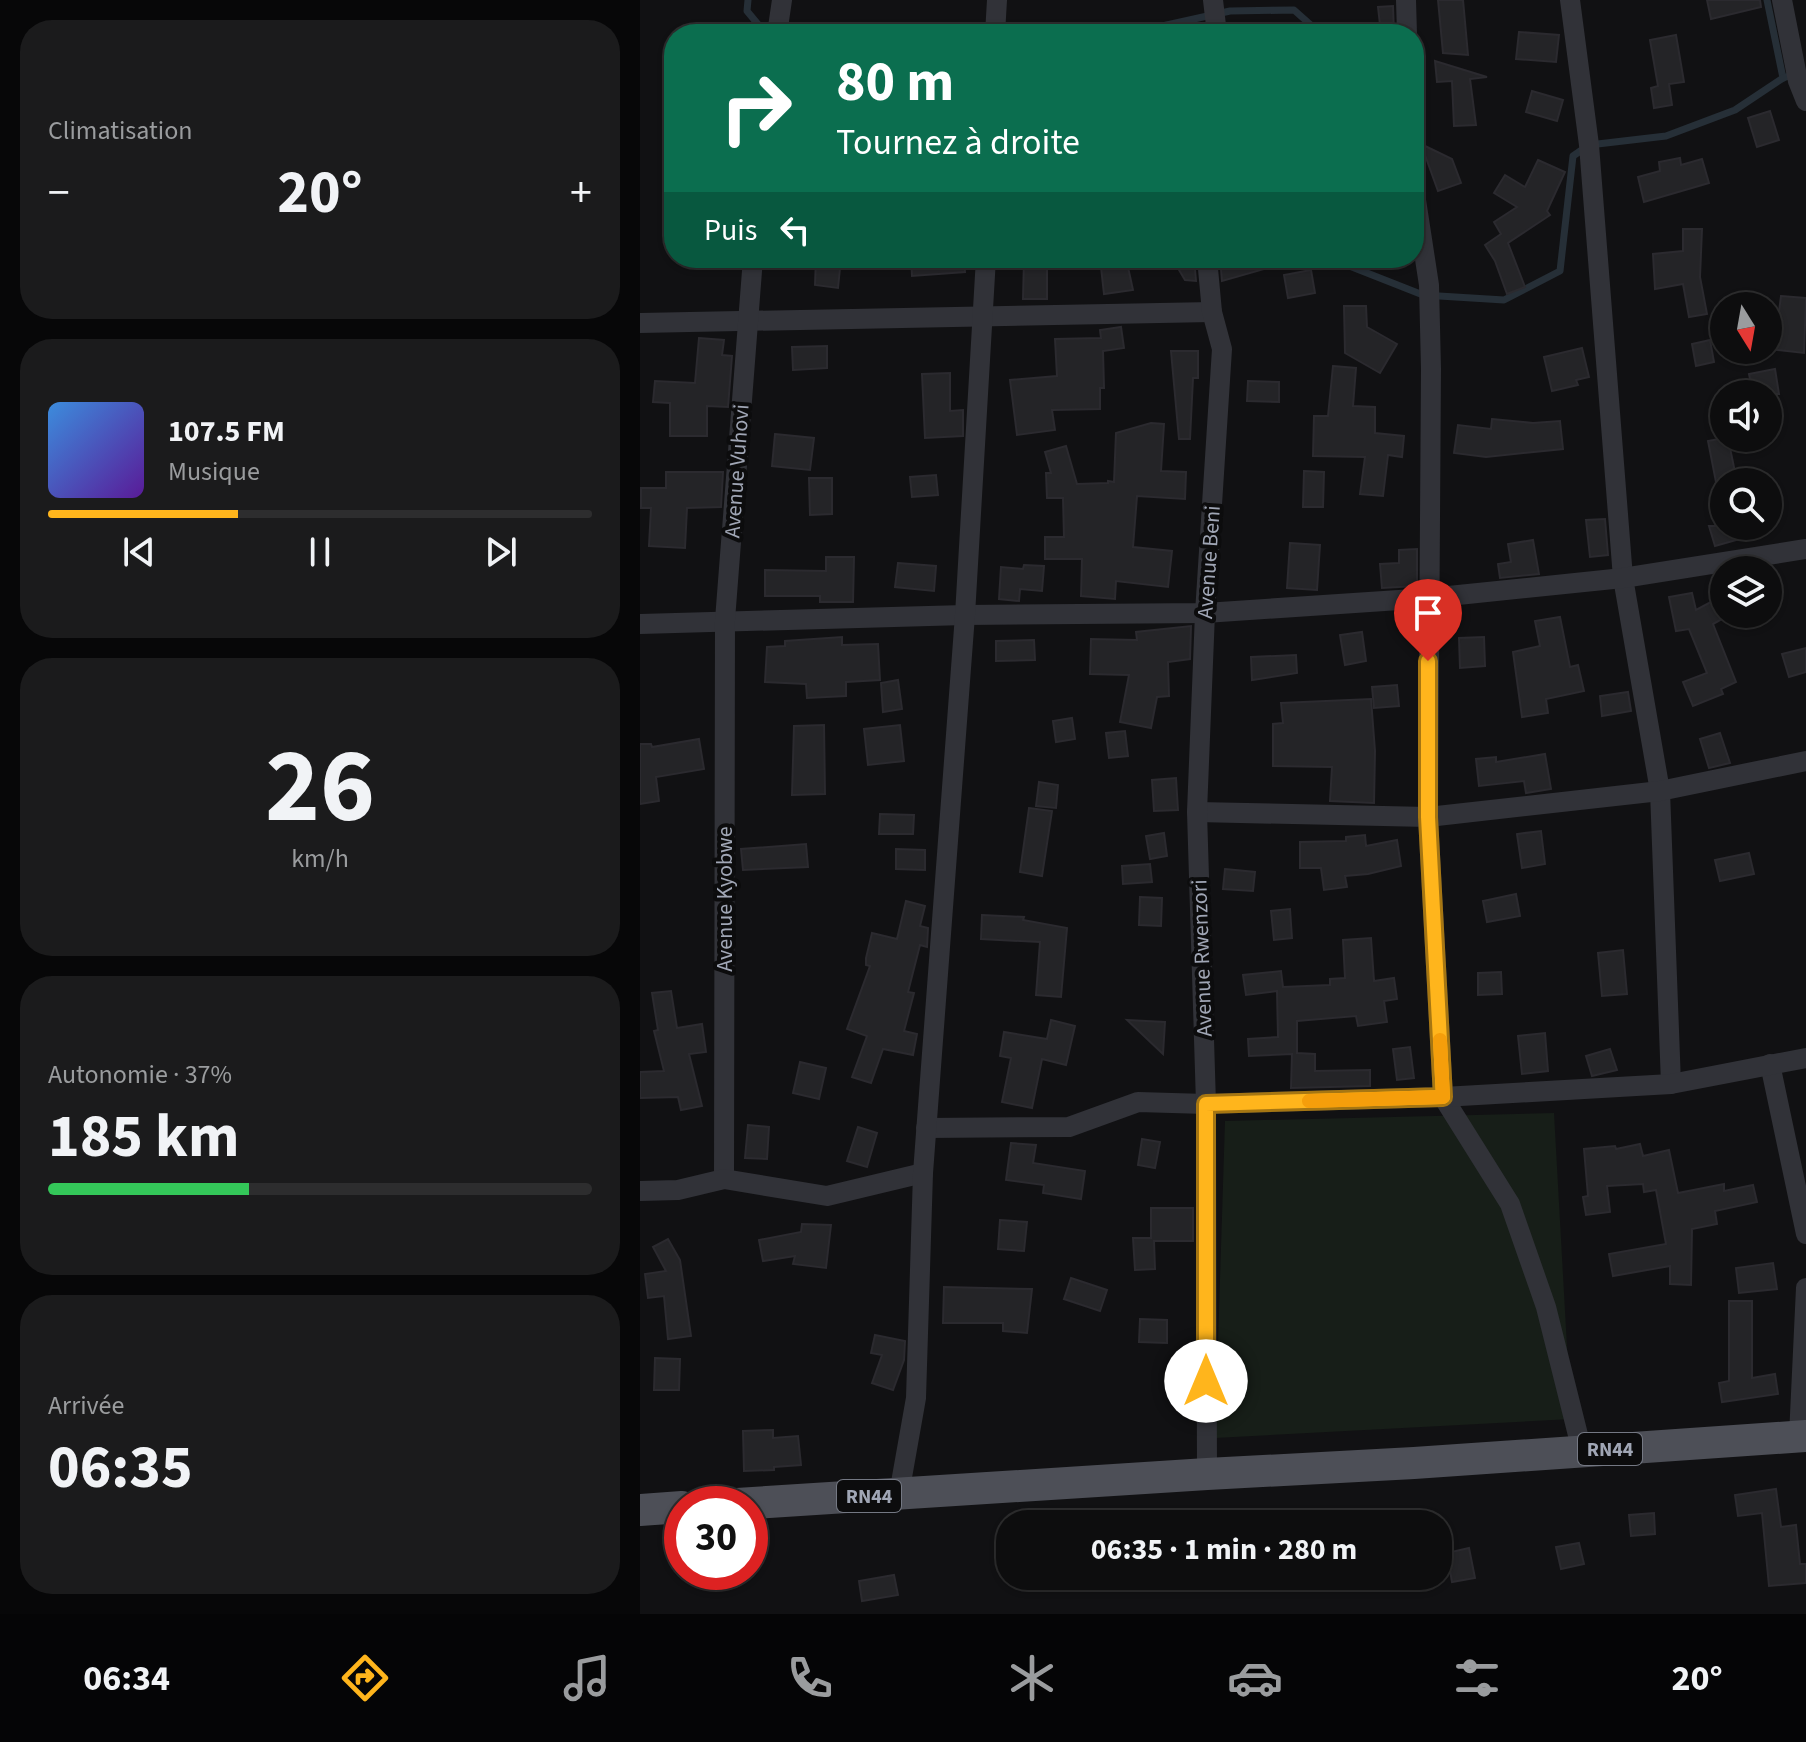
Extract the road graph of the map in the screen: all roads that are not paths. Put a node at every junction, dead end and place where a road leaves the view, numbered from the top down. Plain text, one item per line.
1 (997, 0) edge
2 (1213, 0) edge
3 (1406, 0) edge
4 (1570, 0) edge
5 (1782, 0) edge
6 (996, 24) edge
7 (1216, 24) edge
8 (1407, 24) edge
9 (1806, 101) edge
10 (1424, 252) edge
11 (752, 268) edge
12 (986, 268) edge
13 (1208, 268) edge
14 (1212, 312) junction
15 (984, 317) junction
16 (747, 321) junction
17 (640, 323) edge
18 (1806, 549) edge
19 (1623, 578) junction
20 (1429, 598) junction
21 (1205, 613) junction
22 (965, 615) junction
23 (725, 620) junction
24 (640, 624) edge
25 (1806, 761) edge
26 (1660, 791) junction
27 (1197, 812) junction
28 (1428, 817) junction
29 (1806, 1058) edge
30 (1770, 1064) junction
31 (1671, 1084) junction
32 (1443, 1097) junction
33 (1206, 1104) junction
34 (926, 1128) junction
35 (923, 1173) junction
36 (724, 1179) junction
37 (640, 1191) edge
38 (1806, 1234) edge
39 (1806, 1288) edge
40 (1802, 1436) edge
41 (1582, 1451) junction
42 (1207, 1474) junction
43 (899, 1494) junction
44 (768, 1502) edge
45 (664, 1508) edge
46 (640, 1510) edge

1 - 6 street
2 - 7 street
3 - 8 street
4 - 19 street
5 - 9 street
10 - 20 street
11 - 16 street, Avenue Vuhovi
12 - 15 street
13 - 14 street, Avenue Beni
14 - 15 street
14 - 21 street, Avenue Beni
15 - 16 street
15 - 22 street
16 - 17 street
16 - 23 street, Avenue Vuhovi
18 - 19 street
19 - 20 street
19 - 26 street
20 - 21 street
20 - 28 street
21 - 22 street
21 - 27 street, Avenue Beni
22 - 23 street
22 - 34 street
23 - 24 street
23 - 36 street, Avenue Kyobwe
25 - 26 street
26 - 28 street
26 - 31 street
27 - 28 street
27 - 33 street, Avenue Rwenzori
28 - 32 street
29 - 30 street
30 - 31 street
30 - 38 street
31 - 32 street
32 - 33 street
32 - 41 street
33 - 34 street
33 - 42 street, Avenue Rwenzori
34 - 35 street
35 - 36 street
35 - 43 street
36 - 37 street
39 - 40 street
40 - 41 main road, RN44
41 - 42 main road, RN44
42 - 43 main road, RN44
43 - 44 main road, RN44
45 - 46 main road

